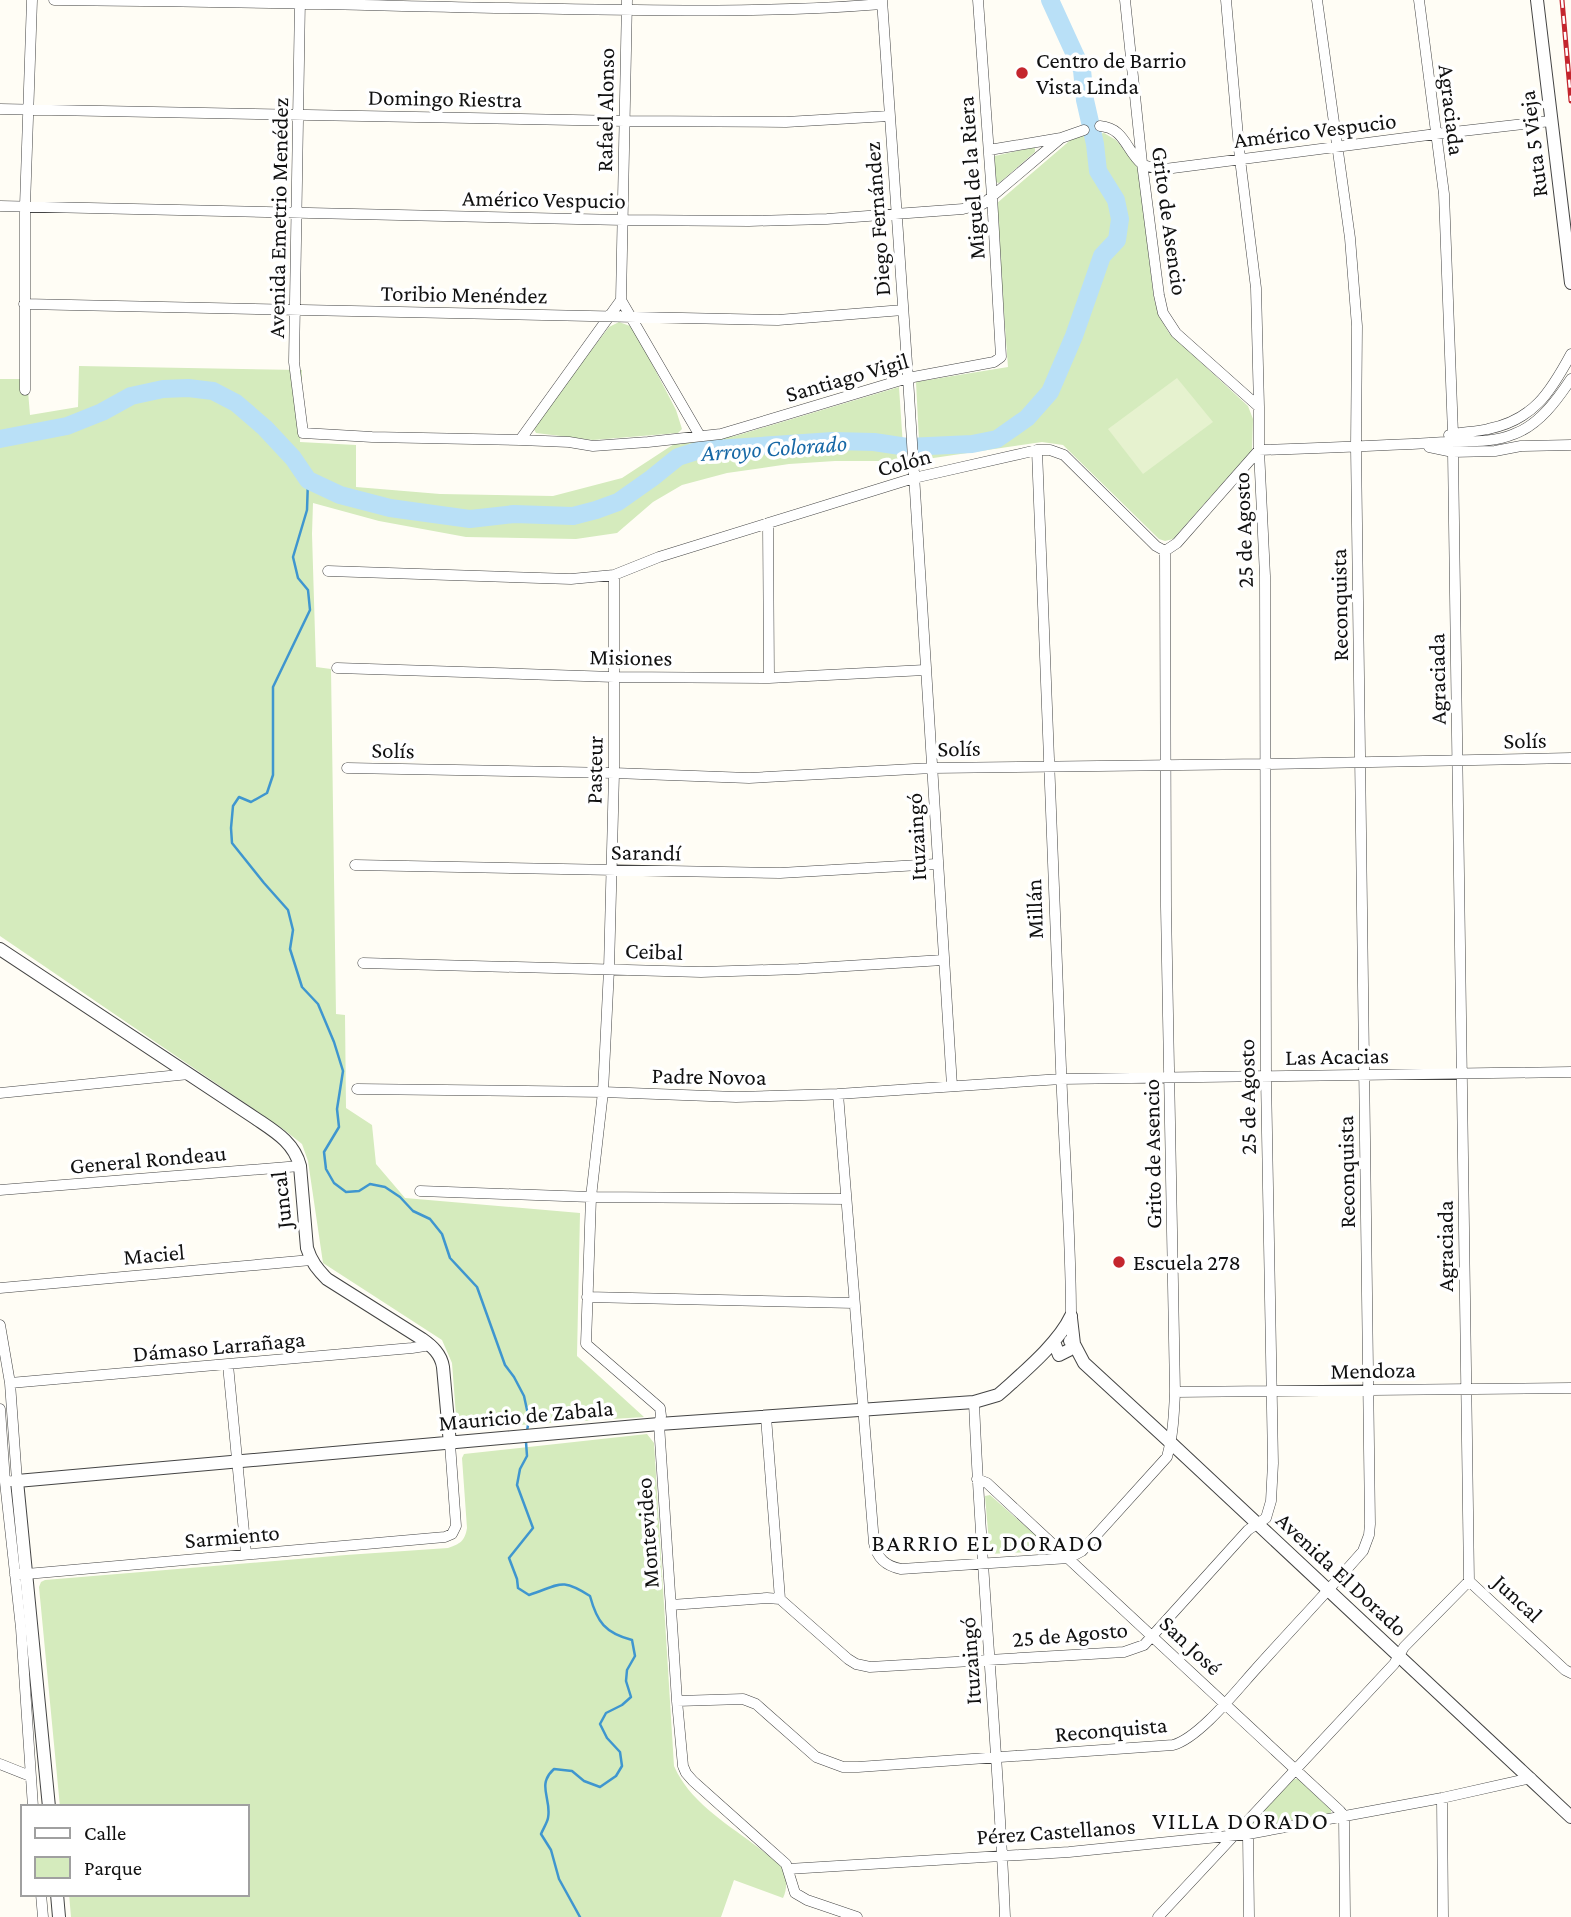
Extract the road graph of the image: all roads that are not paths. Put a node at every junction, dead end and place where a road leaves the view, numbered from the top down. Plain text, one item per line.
1 (32, 0) edge
2 (54, 0) edge
3 (978, 0) edge
4 (1125, 0) edge
5 (1226, 0) edge
6 (1317, 0) edge
7 (1419, 0) edge
8 (1537, 0) edge
9 (300, 2) edge
10 (882, 2) edge
11 (626, 5) edge
12 (0, 109) edge
13 (28, 110) junction
14 (299, 115) junction
15 (889, 116) junction
16 (624, 121) junction
17 (1552, 121) junction
18 (1100, 126) dead end
19 (1084, 130) dead end
20 (1436, 134) junction
21 (1061, 138) junction
22 (1337, 147) junction
23 (989, 150) junction
24 (1240, 159) junction
25 (1142, 163) junction
26 (992, 196) junction
27 (0, 206) edge
28 (25, 206) junction
29 (297, 212) junction
30 (896, 214) junction
31 (623, 220) junction
32 (1571, 283) edge
33 (621, 300) junction
34 (24, 304) junction
35 (295, 310) junction
36 (903, 310) junction
37 (610, 316) junction
38 (629, 317) junction
39 (1001, 353) joint
40 (1571, 354) edge
41 (908, 378) junction
42 (1571, 379) edge
43 (24, 390) dead end
44 (1259, 407) junction
45 (306, 433) joint
46 (1453, 434) junction
47 (700, 436) junction
48 (520, 440) junction
49 (1417, 444) junction
50 (1571, 445) edge
51 (1356, 447) junction
52 (1037, 450) junction
53 (1259, 450) junction
54 (1453, 452) junction
55 (912, 460) joint
56 (914, 478) junction
57 (768, 523) junction
58 (1165, 551) junction
59 (328, 571) dead end
60 (614, 575) junction
61 (337, 668) dead end
62 (925, 670) junction
63 (614, 677) junction
64 (769, 678) junction
65 (1571, 758) edge
66 (1457, 760) junction
67 (1360, 762) junction
68 (1264, 764) junction
69 (1166, 765) junction
70 (1051, 766) junction
71 (347, 768) dead end
72 (932, 768) junction
73 (614, 773) junction
74 (937, 864) junction
75 (355, 865) dead end
76 (611, 871) junction
77 (0, 949) edge
78 (943, 960) junction
79 (363, 962) dead end
80 (609, 969) junction
81 (1571, 1072) edge
82 (189, 1074) junction
83 (1364, 1074) junction
84 (1463, 1074) junction
85 (1170, 1077) junction
86 (1266, 1077) junction
87 (1061, 1080) junction
88 (952, 1086) junction
89 (357, 1089) dead end
90 (603, 1092) junction
91 (0, 1093) edge
92 (838, 1094) junction
93 (299, 1166) junction
94 (0, 1190) edge
95 (420, 1192) dead end
96 (591, 1197) junction
97 (846, 1199) junction
98 (311, 1260) junction
99 (0, 1287) edge
100 (587, 1297) junction
101 (853, 1303) junction
102 (1071, 1316) junction
103 (0, 1328) edge
104 (1056, 1339) junction
105 (1074, 1344) junction
106 (431, 1345) junction
107 (1059, 1355) junction
108 (1036, 1359) junction
109 (1084, 1363) junction
110 (228, 1365) junction
111 (10, 1383) junction
112 (1466, 1388) junction
113 (1571, 1388) edge
114 (1270, 1390) junction
115 (1368, 1390) junction
116 (1175, 1392) junction
117 (974, 1402) junction
118 (0, 1409) edge
119 (863, 1410) junction
120 (766, 1417) junction
121 (659, 1424) junction
122 (1171, 1443) junction
123 (450, 1444) junction
124 (237, 1462) junction
125 (977, 1479) junction
126 (11, 1481) junction
127 (1258, 1523) junction
128 (246, 1553) junction
129 (1069, 1558) junction
130 (982, 1563) junction
131 (21, 1574) junction
132 (1469, 1581) junction
133 (1328, 1590) junction
134 (780, 1599) junction
135 (671, 1605) junction
136 (1153, 1636) junction
137 (1398, 1656) junction
138 (989, 1659) junction
139 (1571, 1673) edge
140 (677, 1701) junction
141 (1225, 1703) junction
142 (996, 1758) junction
143 (0, 1764) edge
144 (1295, 1768) junction
145 (30, 1776) junction
146 (1531, 1778) junction
147 (1442, 1798) junction
148 (33, 1805) edge
149 (49, 1805) edge
150 (1344, 1816) junction
151 (1571, 1816) edge
152 (1248, 1835) junction
153 (1233, 1836) junction
154 (1002, 1855) junction
155 (788, 1869) junction
156 (41, 1896) edge
157 (57, 1896) edge
158 (43, 1917) edge
159 (59, 1917) edge
160 (857, 1917) edge
161 (1005, 1917) edge
162 (1157, 1917) edge
163 (1249, 1917) edge
164 (1346, 1917) edge
165 (1443, 1917) edge

1 - 13 street
2 - 9 street
3 - 23 street, Miguel de la Riera
4 - 25 street, Grito de Asencio
5 - 24 street, 25 de Agosto
6 - 22 street, Reconquista
7 - 20 street, Agraciada
8 - 17 street, Ruta 5 Vieja
9 - 11 street
9 - 14 street, Avenida Emetrio Menédez
10 - 11 street
10 - 15 street, Diego Fernández
11 - 16 street, Rafael Alonso
12 - 13 street, Domingo Riestra
13 - 14 street, Domingo Riestra
13 - 28 street
14 - 16 street, Domingo Riestra
14 - 29 street, Avenida Emetrio Menédez
15 - 16 street, Domingo Riestra
15 - 30 street, Diego Fernández
16 - 31 street, Rafael Alonso
17 - 20 street, Américo Vespucio
17 - 32 street, Ruta 5 Vieja
18 - 25 street
19 - 21 street, Américo Vespucio
20 - 22 street, Américo Vespucio
20 - 46 street, Agraciada
21 - 23 street, Américo Vespucio
21 - 26 street, Américo Vespucio
22 - 24 street, Américo Vespucio
22 - 51 street, Reconquista
23 - 26 street, Miguel de la Riera
24 - 25 street, Américo Vespucio
24 - 44 street, 25 de Agosto
25 - 44 street, Grito de Asencio
26 - 30 street, Américo Vespucio
26 - 39 street, Miguel de la Riera
27 - 28 street, Américo Vespucio
28 - 29 street, Américo Vespucio
28 - 34 street
29 - 31 street, Américo Vespucio
29 - 35 street, Avenida Emetrio Menédez
30 - 31 street, Américo Vespucio
30 - 36 street, Diego Fernández
31 - 33 street, Rafael Alonso
33 - 37 street
33 - 38 street
34 - 35 street, Toribio Menéndez
34 - 43 street
35 - 37 street, Toribio Menéndez
35 - 45 street, Avenida Emetrio Menédez
36 - 38 street, Toribio Menéndez
36 - 41 street, Diego Fernández
37 - 38 street, Toribio Menéndez
37 - 48 street
38 - 47 street
39 - 41 street, Santiago Vigil
40 - 46 street
41 - 47 street, Santiago Vigil
41 - 55 street, Diego Fernández
42 - 49 street
44 - 53 street, 25 de Agosto
45 - 48 street, Santiago Vigil
46 - 49 street
47 - 48 street, Santiago Vigil
49 - 51 street
49 - 54 street
50 - 54 street
51 - 53 street
51 - 67 street, Reconquista
52 - 56 street, Colón
52 - 58 street
52 - 70 street, Millán
53 - 58 street
53 - 68 street, 25 de Agosto
54 - 66 street, Agraciada
55 - 56 street, Ituzaingó
56 - 57 street, Colón
56 - 62 street, Ituzaingó
57 - 60 street, Colón
57 - 64 street
58 - 69 street, Grito de Asencio
59 - 60 street, Colón
60 - 63 street, Pasteur
61 - 63 street, Misiones
62 - 64 street, Misiones
62 - 72 street, Ituzaingó
63 - 64 street, Misiones
63 - 73 street, Pasteur
65 - 66 street, Solís
66 - 67 street, Solís
66 - 84 street, Agraciada
67 - 68 street, Solís
67 - 83 street, Reconquista
68 - 69 street, Solís
68 - 86 street, 25 de Agosto
69 - 70 street, Solís
69 - 85 street, Grito de Asencio
70 - 72 street, Solís
70 - 87 street, Millán
71 - 73 street, Solís
72 - 73 street, Solís
72 - 74 street, Ituzaingó
73 - 76 street, Pasteur
74 - 76 street, Sarandí
74 - 78 street, Ituzaingó
75 - 76 street, Sarandí
76 - 80 street, Pasteur
77 - 82 street, Juncal
78 - 80 street, Ceibal
78 - 88 street, Ituzaingó
79 - 80 street, Ceibal
80 - 90 street, Pasteur
81 - 84 street, Las Acacias
82 - 91 street
82 - 93 street, Juncal
83 - 84 street, Las Acacias
83 - 86 street, Las Acacias
83 - 115 street, Reconquista
84 - 112 street, Agraciada
85 - 86 street, Las Acacias
85 - 87 street, Las Acacias
85 - 116 street, Grito de Asencio
86 - 114 street, 25 de Agosto
87 - 88 street, Padre Novoa
87 - 102 street, Millán
88 - 92 street, Padre Novoa
89 - 90 street, Padre Novoa
90 - 92 street, Padre Novoa
90 - 96 street, Montevideo
92 - 97 street
93 - 94 street, General Rondeau
93 - 98 street, Juncal
95 - 96 street
96 - 97 street
96 - 100 street, Montevideo
97 - 101 street
98 - 99 street, Maciel
98 - 106 street
100 - 101 street
100 - 121 street, Montevideo
101 - 119 street
102 - 104 street, Mauricio de Zabala
102 - 105 street, Millán
103 - 111 street
104 - 105 street
104 - 107 street
104 - 108 street, Mauricio de Zabala
105 - 107 street
105 - 109 street, Millán
106 - 110 street, Dámaso Larrañaga
106 - 123 street
107 - 108 street
107 - 109 street
108 - 117 street, Mauricio de Zabala
109 - 122 street, Avenida El Dorado
110 - 111 street, Dámaso Larrañaga
110 - 124 street
111 - 126 street
112 - 113 street, Mendoza
112 - 115 street, Mendoza
112 - 132 street, Agraciada
114 - 115 street, Mendoza
114 - 116 street, Mendoza
114 - 127 street, 25 de Agosto
115 - 133 street, Reconquista
116 - 122 street, Grito de Asencio
117 - 119 street, Mauricio de Zabala
117 - 125 street, Ituzaingó
118 - 126 street
119 - 120 street, Mauricio de Zabala
119 - 130 street
120 - 121 street, Mauricio de Zabala
120 - 134 street
121 - 123 street, Mauricio de Zabala
121 - 135 street, Montevideo
122 - 127 street, Avenida El Dorado
122 - 129 street, Grito de Asencio
123 - 124 street, Mauricio de Zabala
123 - 128 street, Sarmiento
124 - 126 street, Mauricio de Zabala
124 - 128 street
125 - 129 street, San José
125 - 130 street, Ituzaingó
126 - 131 street
127 - 133 street, Avenida El Dorado
127 - 136 street, 25 de Agosto
128 - 131 street, Sarmiento
129 - 130 street
129 - 136 street, San José
130 - 138 street, Ituzaingó
131 - 145 street
131 - 149 street
132 - 137 street
132 - 139 street, Juncal
133 - 137 street, Avenida El Dorado
133 - 141 street, Reconquista
134 - 135 street
134 - 138 street, 25 de Agosto
135 - 140 street, Montevideo
136 - 138 street, 25 de Agosto
136 - 141 street, San José
137 - 144 street
137 - 146 street, Avenida El Dorado
138 - 142 street, Ituzaingó
140 - 142 street, Reconquista
140 - 155 street, Montevideo
141 - 142 street, Reconquista
141 - 144 street, San José
142 - 154 street, Ituzaingó
143 - 145 street
144 - 150 street, San José
144 - 153 street
145 - 148 street
146 - 147 street, Pérez Castellanos
146 - 151 street, Avenida El Dorado
147 - 150 street, Pérez Castellanos
147 - 165 street
150 - 152 street, Pérez Castellanos
150 - 164 street
152 - 153 street, Pérez Castellanos
152 - 163 street
153 - 154 street, Pérez Castellanos
153 - 162 street
154 - 155 street, Pérez Castellanos
154 - 161 street, Ituzaingó
155 - 160 street, Montevideo
156 - 158 street
157 - 159 street

